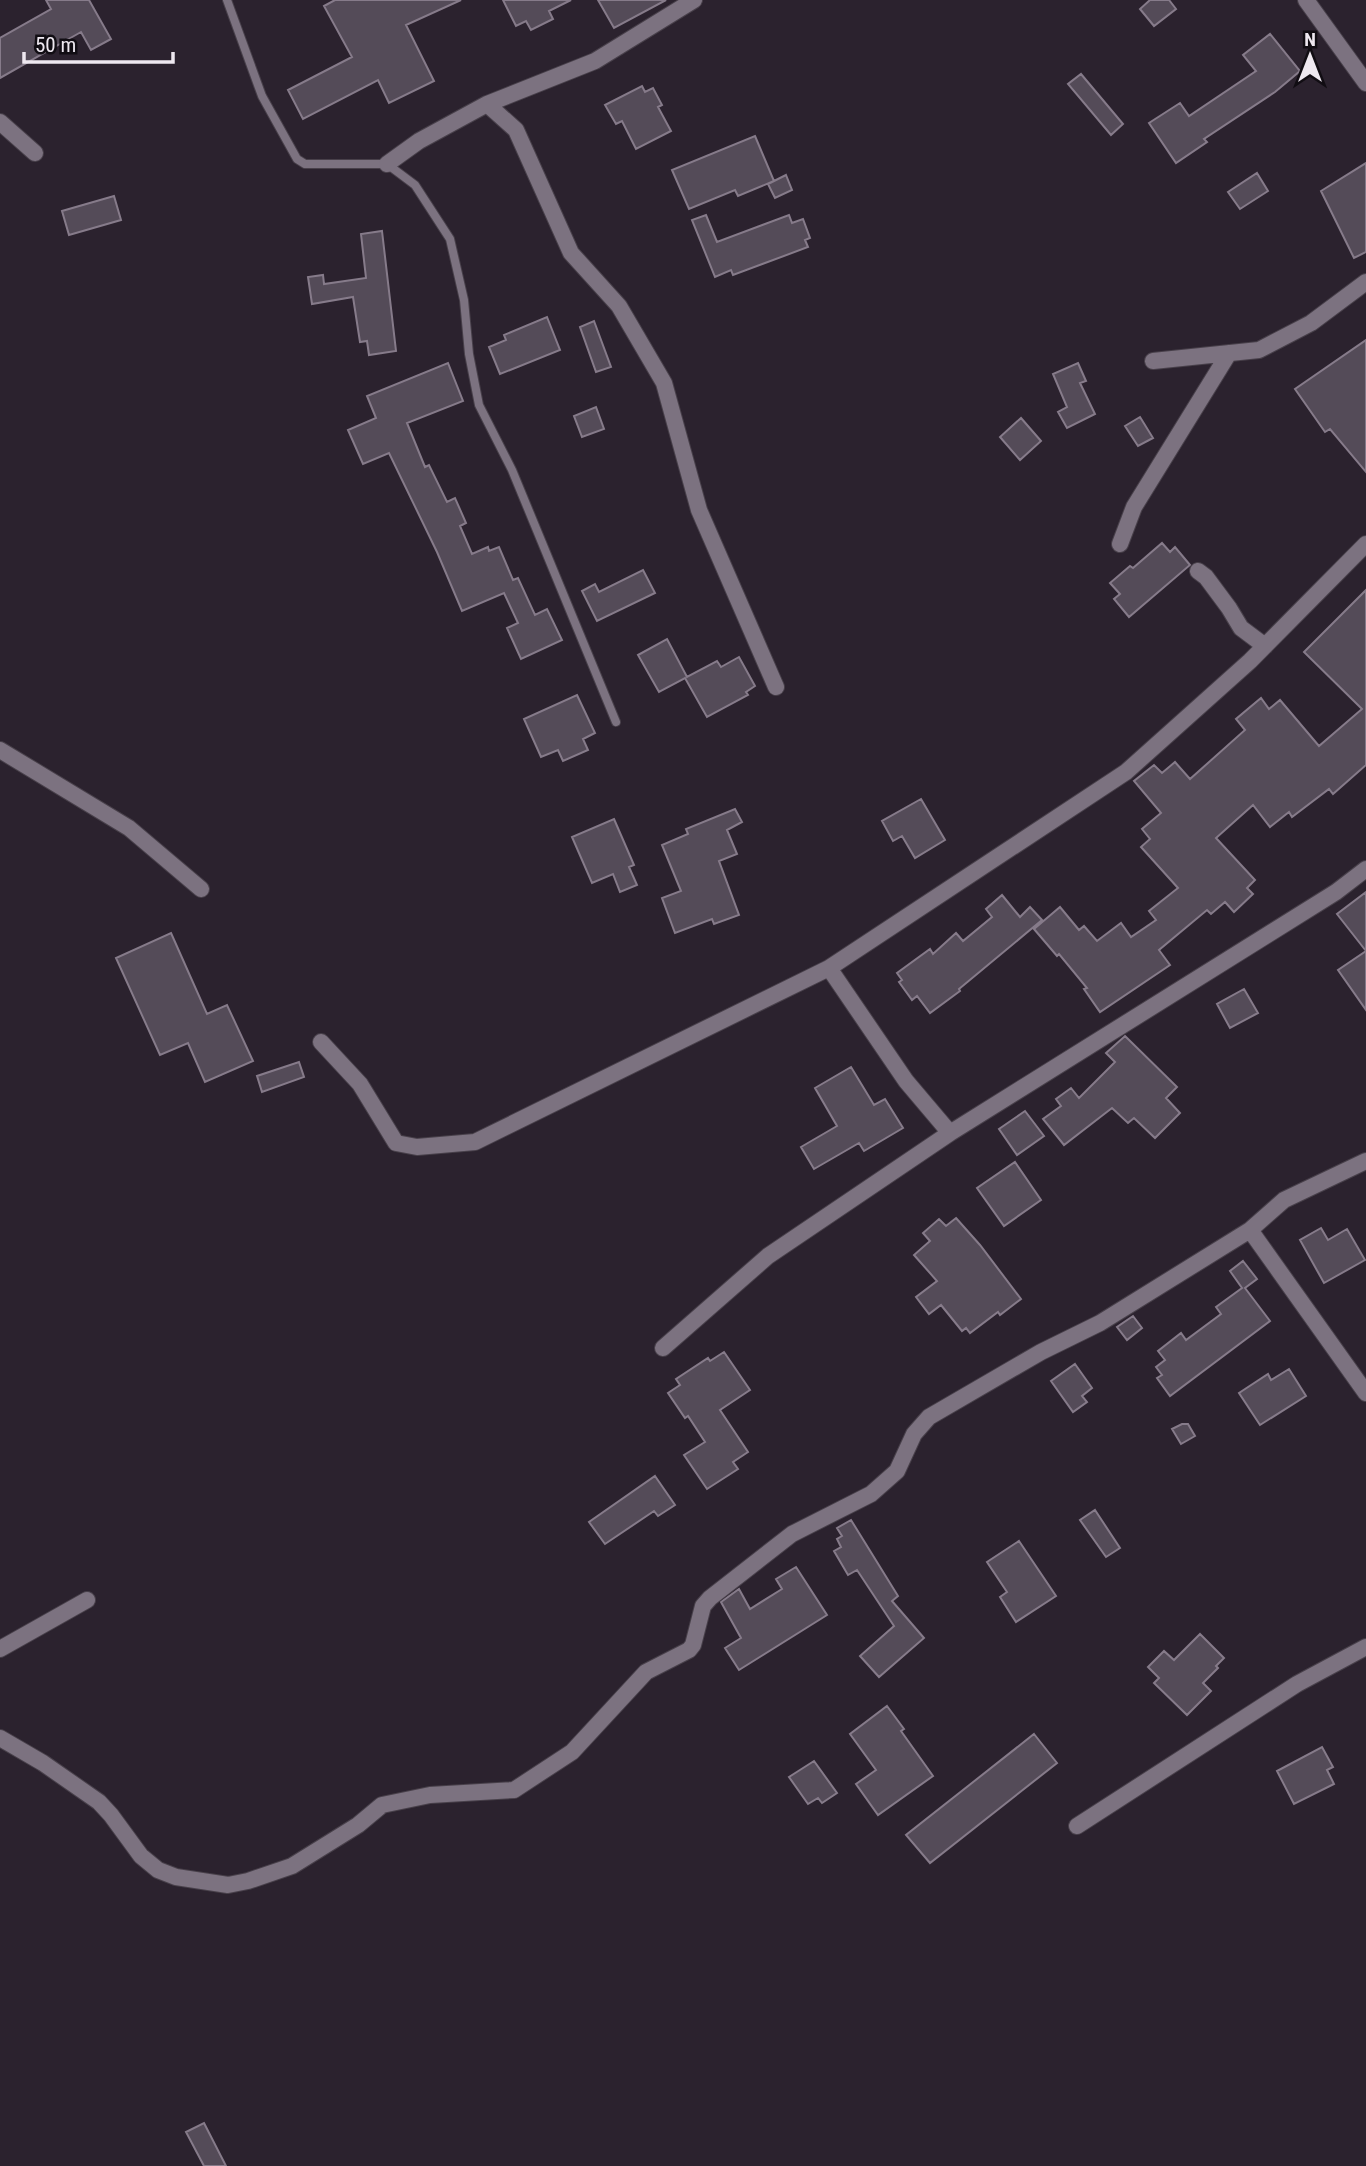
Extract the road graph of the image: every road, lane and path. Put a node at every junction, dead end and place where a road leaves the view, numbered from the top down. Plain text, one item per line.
1 (227, 0) edge
2 (694, 0) edge
3 (1306, 0) edge
4 (1366, 83) edge
5 (487, 104) junction
6 (0, 122) edge
7 (34, 153) dead end
8 (387, 164) junction
9 (1366, 282) edge
10 (1229, 353) junction
11 (1153, 360) dead end
12 (1120, 544) dead end
13 (1366, 544) edge
14 (1198, 571) dead end
15 (1265, 646) junction
16 (776, 687) dead end
17 (616, 722) dead end
18 (0, 750) edge
19 (1366, 869) edge
20 (201, 889) dead end
21 (829, 968) junction
22 (321, 1042) dead end
23 (950, 1133) junction
24 (1366, 1161) edge
25 (1250, 1230) junction
26 (663, 1349) dead end
27 (1366, 1393) edge
28 (88, 1600) dead end
29 (1366, 1647) edge
30 (0, 1649) edge
31 (0, 1738) edge
32 (1077, 1826) dead end

1 - 8 lane
2 - 5 street
3 - 4 street
5 - 8 street
5 - 16 street
6 - 7 street
8 - 17 lane
9 - 10 street
10 - 11 street
10 - 12 street
13 - 15 street
14 - 15 street
15 - 21 street
18 - 20 street
19 - 23 street
21 - 22 street
21 - 23 street
23 - 26 street
24 - 25 street
25 - 27 street
25 - 31 street
28 - 30 street
29 - 32 street

